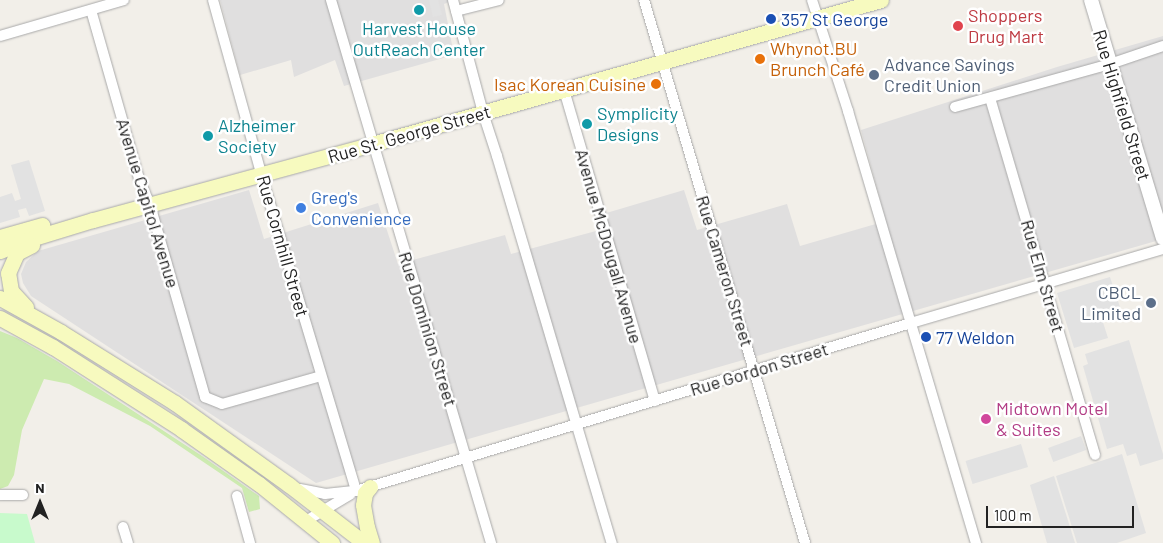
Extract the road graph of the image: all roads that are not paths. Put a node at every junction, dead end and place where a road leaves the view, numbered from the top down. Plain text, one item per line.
1 (124, 0) edge
2 (213, 0) edge
3 (331, 0) edge
4 (453, 0) edge
5 (499, 0) edge
6 (644, 0) edge
7 (812, 0) edge
8 (881, 0) edge
9 (1091, 0) edge
10 (90, 10) junction
11 (456, 11) junction
12 (818, 18) junction
13 (0, 36) edge
14 (1163, 46) edge
15 (661, 62) junction
16 (1110, 64) junction
17 (564, 90) junction
18 (990, 98) junction
19 (955, 107) dead end
20 (483, 113) junction
21 (372, 144) junction
22 (262, 174) junction
23 (150, 204) junction
24 (93, 220) junction
25 (0, 236) edge
26 (1163, 238) edge
27 (1163, 249) edge
28 (0, 251) edge
29 (1046, 284) junction
30 (0, 298) edge
31 (0, 318) edge
32 (911, 323) junction
33 (0, 324) edge
34 (18, 328) junction
35 (61, 332) junction
36 (755, 370) junction
37 (322, 376) junction
38 (655, 401) junction
39 (578, 424) junction
40 (1095, 455) dead end
41 (467, 458) junction
42 (290, 484) junction
43 (363, 489) junction
44 (0, 494) edge
45 (23, 495) dead end
46 (236, 496) dead end
47 (323, 510) junction
48 (306, 520) junction
49 (123, 527) dead end
50 (128, 543) edge
51 (250, 543) edge
52 (332, 543) edge
53 (364, 543) edge
54 (372, 543) edge
55 (491, 543) edge
56 (612, 543) edge
57 (805, 543) edge
58 (976, 543) edge

1 - 10 street
2 - 22 street, Rue Cornhill Street
3 - 21 street, Rue Dominion Street
4 - 11 street
5 - 11 street
6 - 15 street, Rue Cameron Street
7 - 12 street
8 - 12 main road, Rue St. George Street
9 - 16 street, Rue Highfield Street
10 - 13 street
10 - 23 street, Avenue Capitol Avenue
11 - 20 street
12 - 15 main road, Rue St. George Street
12 - 32 street
14 - 16 street
15 - 17 main road, Rue St. George Street
15 - 36 street, Rue Cameron Street
16 - 18 street
16 - 26 street, Rue Highfield Street
17 - 20 main road, Rue St. George Street
17 - 38 street, Avenue McDougall Avenue
18 - 19 street
18 - 29 street, Rue Elm Street
20 - 21 main road, Rue St. George Street
20 - 39 street
21 - 22 main road, Rue St. George Street
21 - 41 street, Rue Dominion Street
22 - 23 main road, Rue St. George Street
22 - 37 street, Rue Cornhill Street
23 - 24 main road, Rue St. George Street
23 - 37 street, Avenue Capitol Avenue
24 - 25 main road
24 - 28 main road, Rue St. George Street
24 - 35 main road
27 - 29 street, Rue Gordon Street
29 - 32 street, Rue Gordon Street
29 - 40 street, Rue Elm Street
30 - 35 main road
31 - 34 main road
32 - 36 street, Rue Gordon Street
32 - 58 street
33 - 34 main road
34 - 48 main road
35 - 42 main road
36 - 38 street, Rue Gordon Street
36 - 57 street, Rue Cameron Street
37 - 43 street, Rue Cornhill Street
38 - 39 street, Rue Gordon Street
39 - 41 street, Rue Gordon Street
39 - 56 street
41 - 43 street, Rue Gordon Street
41 - 55 street, Rue Dominion Street
42 - 43 street, Rue Gordon Street
42 - 47 main road
43 - 47 street, Rue Gordon Street
43 - 54 main road
44 - 45 street
46 - 51 street
47 - 48 street, Rue Gordon Street
47 - 53 main road
48 - 52 main road
49 - 50 street

